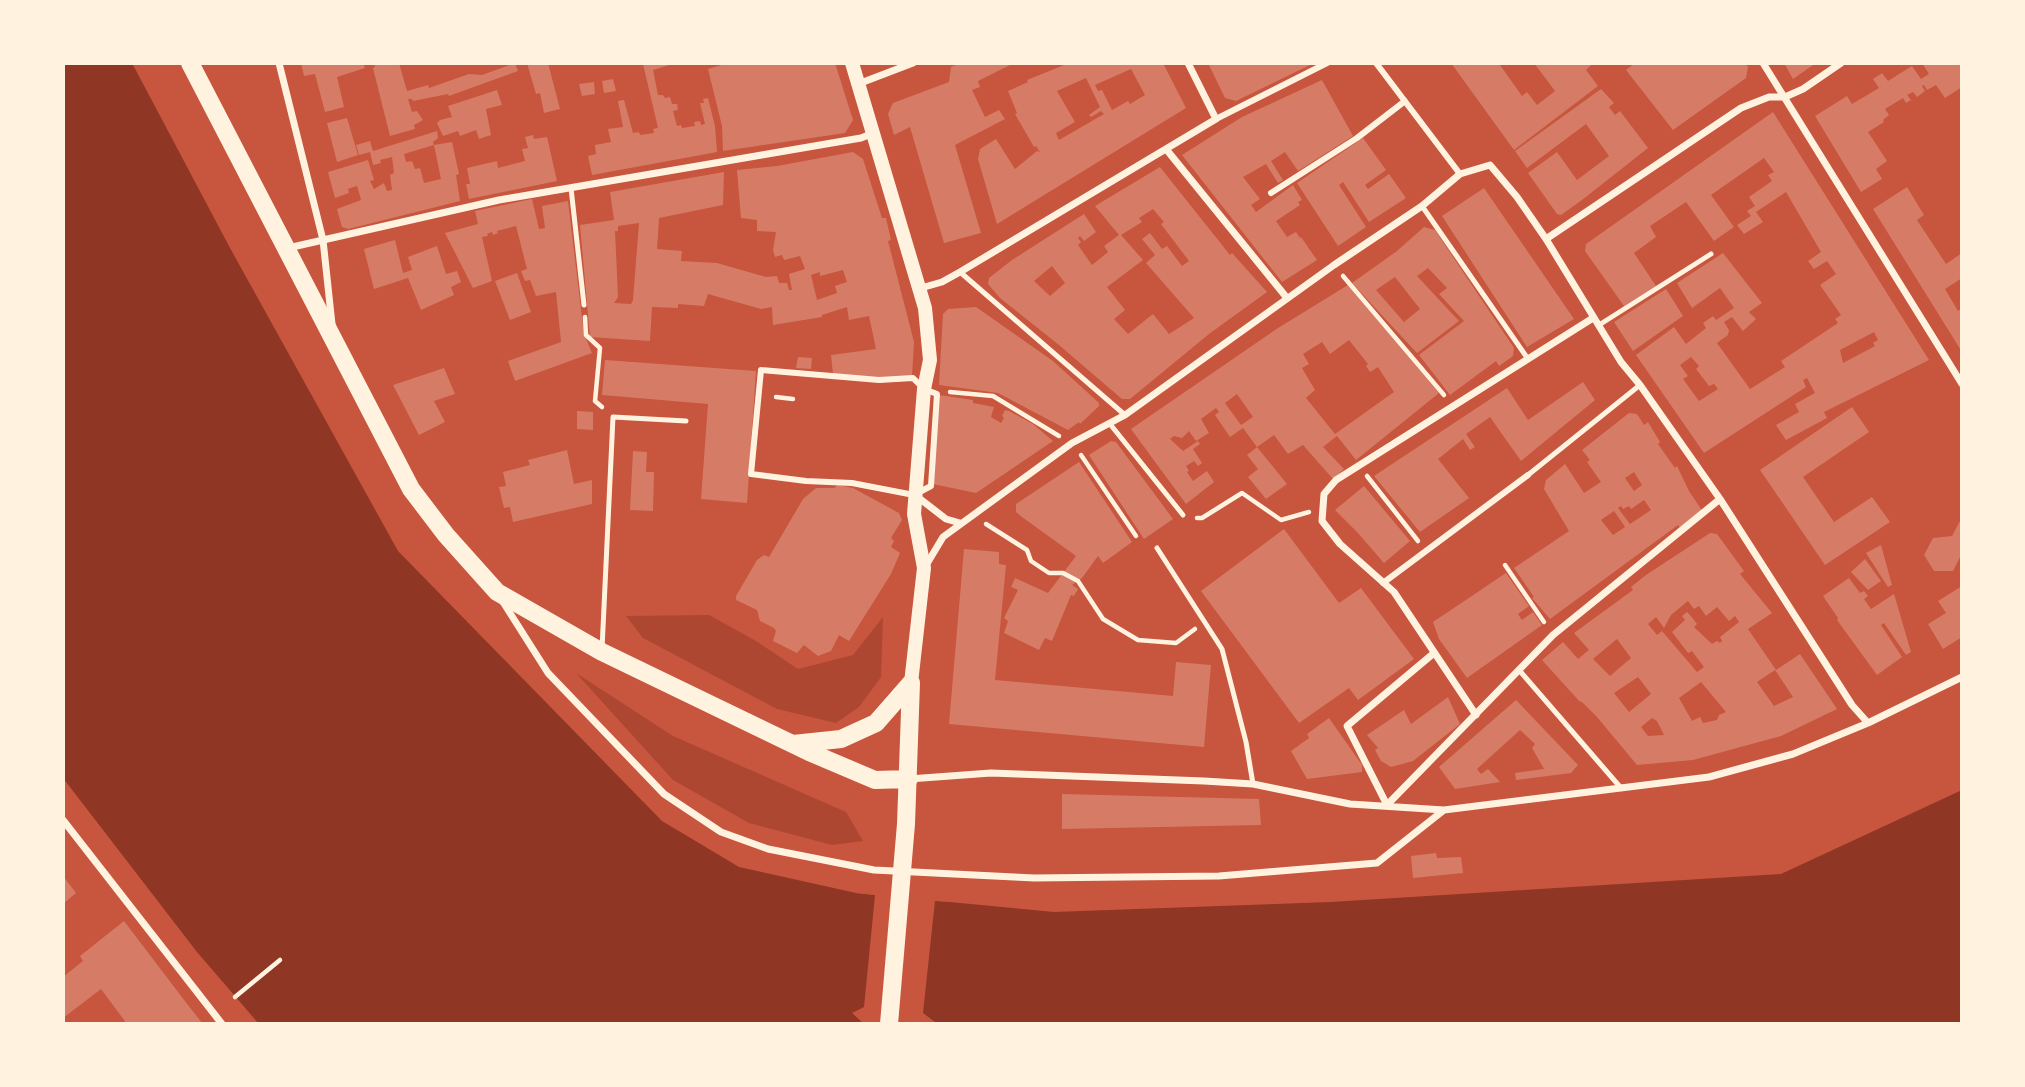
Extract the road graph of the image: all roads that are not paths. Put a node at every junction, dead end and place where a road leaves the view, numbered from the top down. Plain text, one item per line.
1 (190, 63) edge
2 (279, 63) edge
3 (852, 63) edge
4 (913, 63) edge
5 (1188, 63) edge
6 (1327, 63) edge
7 (1376, 63) edge
8 (1763, 63) edge
9 (1842, 63) edge
10 (858, 85) junction
11 (1785, 97) junction
12 (1405, 101) junction
13 (1216, 119) junction
14 (871, 134) junction
15 (1166, 149) junction
16 (1460, 174) junction
17 (571, 188) junction
18 (1271, 193) dead end
19 (1422, 206) junction
20 (1546, 239) junction
21 (323, 240) junction
22 (286, 248) junction
23 (1711, 254) dead end
24 (960, 272) junction
25 (921, 288) junction
26 (1287, 298) junction
27 (584, 305) road end
28 (1594, 318) junction
29 (1598, 325) junction
30 (333, 339) junction
31 (1528, 359) junction
32 (1962, 384) edge
33 (1640, 385) junction
34 (924, 390) junction
35 (1125, 415) junction
36 (686, 421) dead end
37 (1110, 424) junction
38 (1528, 475) joint
39 (914, 495) junction
40 (1720, 499) junction
41 (1183, 515) road end
42 (960, 523) junction
43 (1157, 548) dead end
44 (924, 568) junction
45 (1383, 583) junction
46 (497, 592) junction
47 (601, 652) junction
48 (1434, 653) junction
49 (1518, 670) junction
50 (1962, 677) edge
51 (911, 683) junction
52 (1476, 715) junction
53 (1868, 723) junction
54 (793, 744) junction
55 (909, 779) junction
56 (1253, 784) junction
57 (1621, 788) junction
58 (1387, 805) junction
59 (1444, 810) junction
60 (63, 820) edge
61 (222, 1024) edge
62 (889, 1024) edge

1 - 22 main road
2 - 21 street
3 - 10 main road
4 - 10 street
5 - 13 street
6 - 13 street
7 - 12 street
8 - 11 street
9 - 11 street
10 - 14 main road
11 - 20 street
11 - 32 street
12 - 16 street
12 - 18 street
13 - 15 street
14 - 17 street
14 - 25 main road
15 - 24 street
15 - 26 street
16 - 19 street
16 - 20 street
17 - 21 street
17 - 27 lane
19 - 26 street
19 - 31 lane
20 - 28 street
21 - 22 street
21 - 30 street
22 - 30 main road
23 - 29 lane
24 - 25 street
24 - 35 lane
25 - 34 main road
26 - 35 street
28 - 29 street
28 - 31 street
29 - 33 street
30 - 46 main road
31 - 45 street
33 - 38 lane
33 - 40 street
34 - 39 main road
34 - 39 street
35 - 37 street
36 - 47 lane
37 - 41 lane
37 - 42 street
38 - 45 street
39 - 42 street
39 - 44 main road
40 - 49 street
40 - 53 street
42 - 44 street
43 - 56 lane
44 - 51 main road
45 - 48 street
46 - 47 main road
46 - 59 street
47 - 54 main road
48 - 52 street
48 - 58 street
49 - 52 street
49 - 57 lane
50 - 53 street
51 - 54 main road
51 - 55 main road
52 - 58 street
53 - 57 street
54 - 55 main road
55 - 56 street
55 - 62 main road
56 - 58 street
57 - 59 street
58 - 59 street
60 - 61 street

